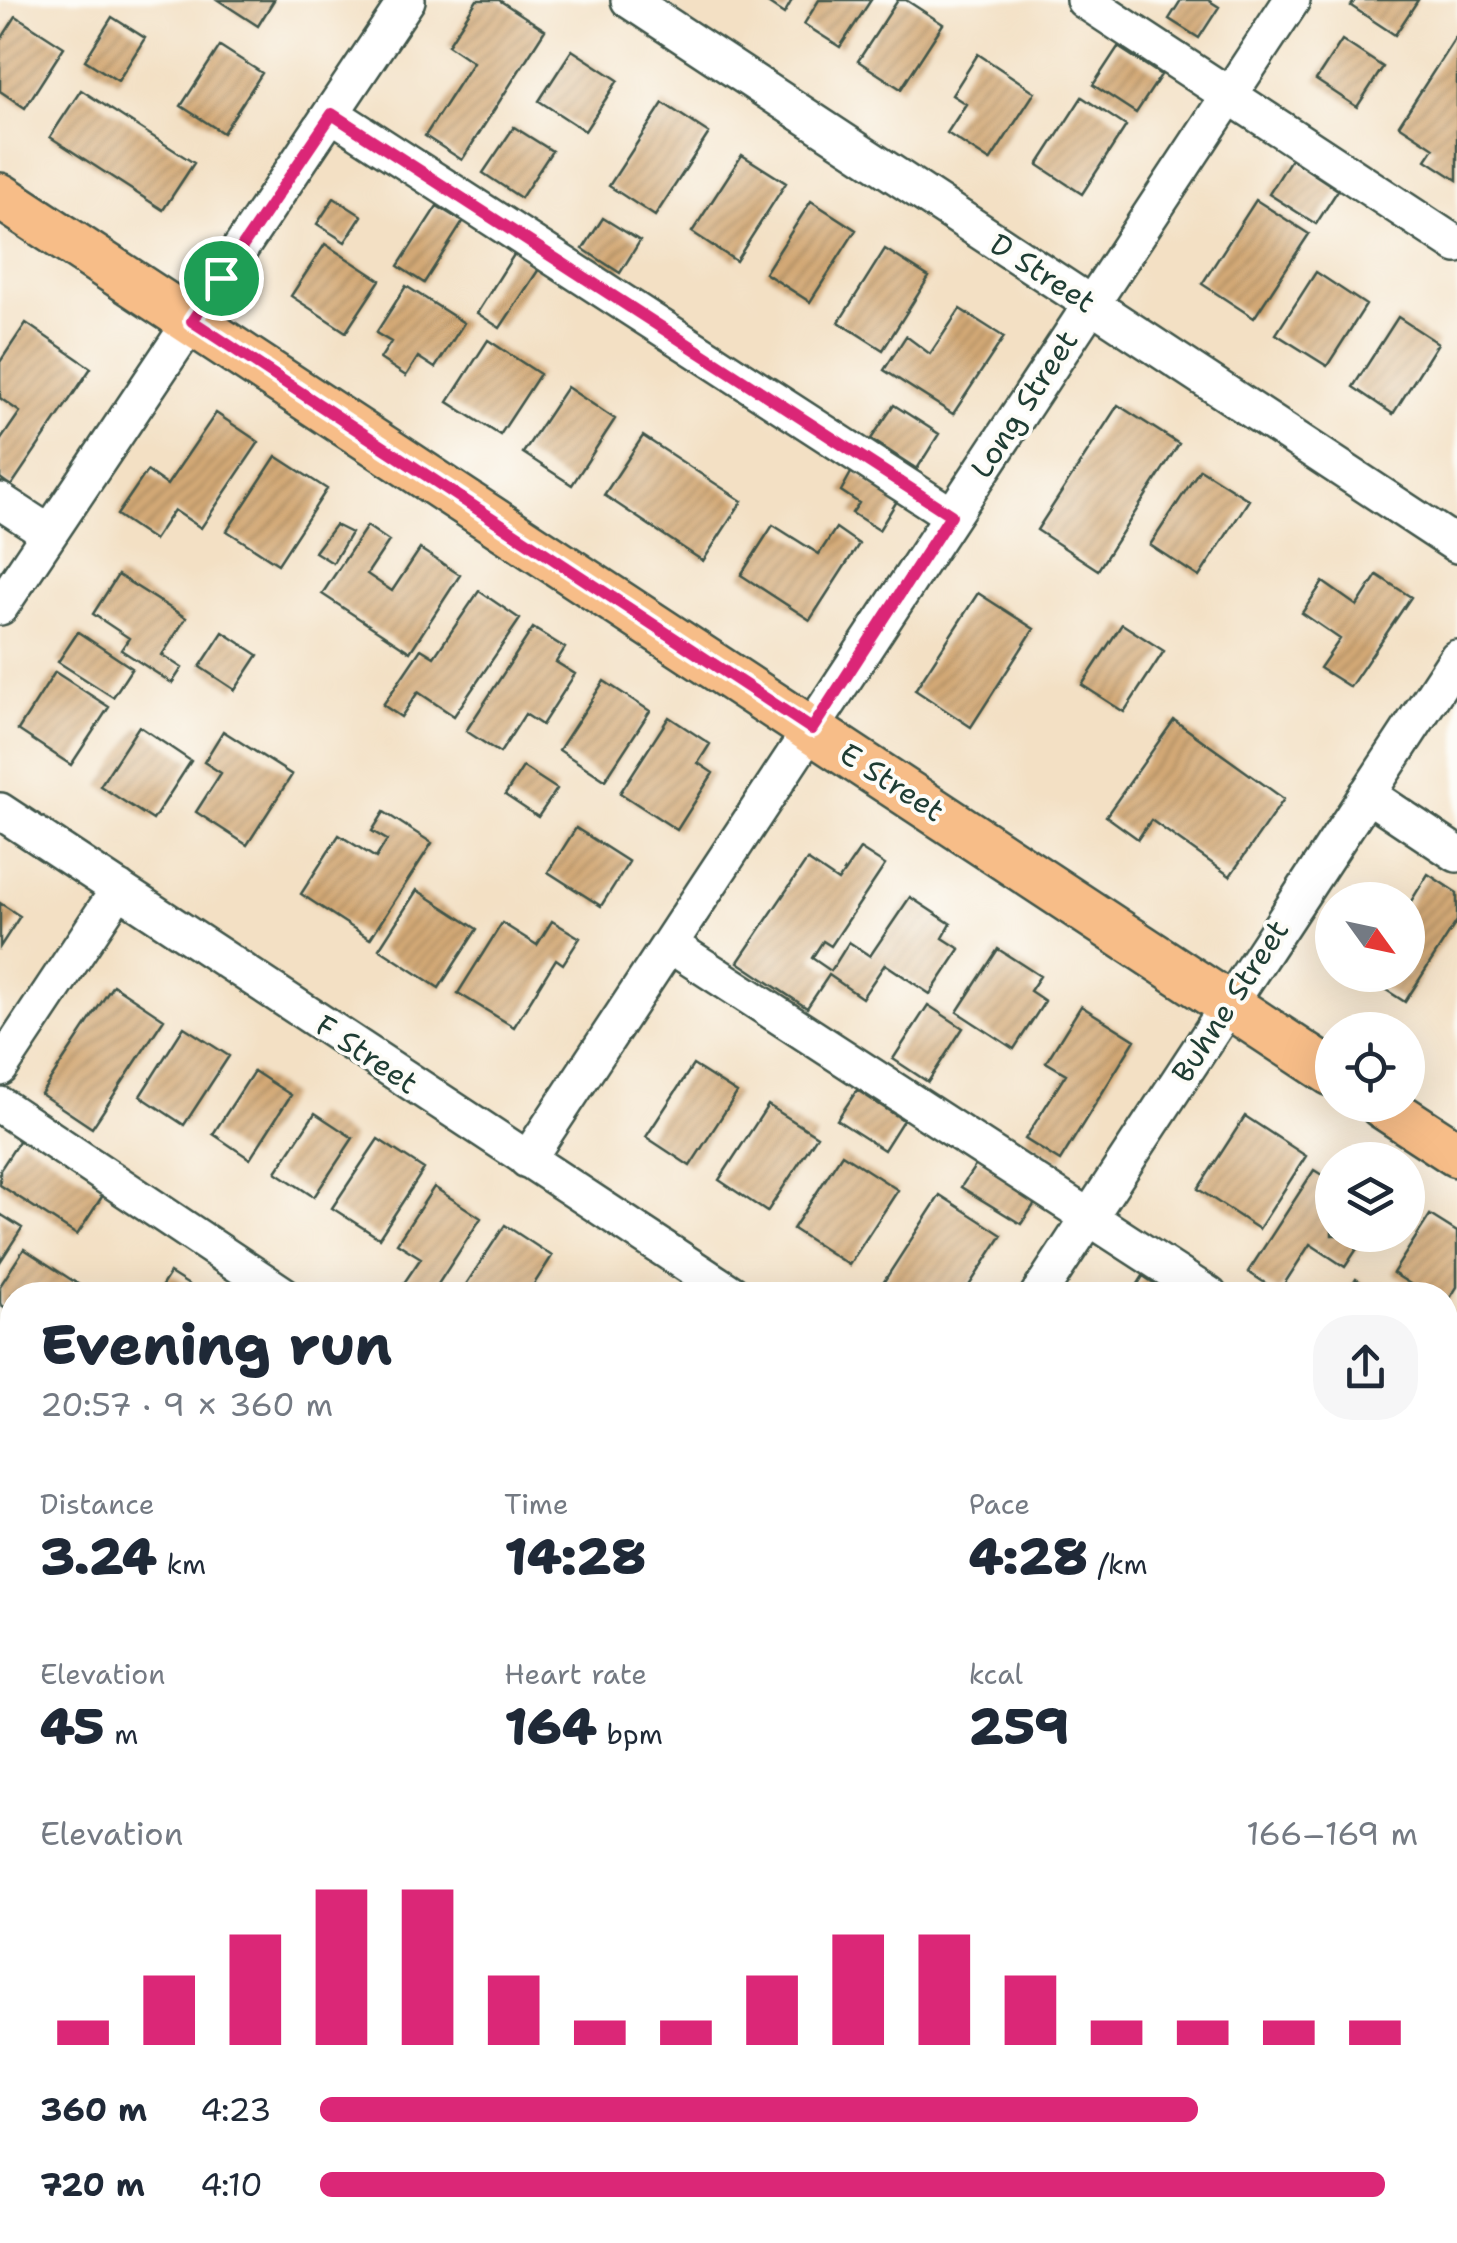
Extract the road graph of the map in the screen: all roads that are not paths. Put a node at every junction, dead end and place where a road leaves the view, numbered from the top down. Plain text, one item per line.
1 (407, 0) edge
2 (629, 0) edge
3 (1084, 0) edge
4 (1292, 0) edge
5 (1228, 97) junction
6 (332, 114) junction
7 (0, 196) edge
8 (1457, 246) edge
9 (1091, 304) junction
10 (192, 321) junction
11 (0, 501) edge
12 (951, 515) junction
13 (48, 533) junction
14 (1457, 545) edge
15 (0, 607) edge
16 (1457, 658) edge
17 (812, 729) junction
18 (1367, 794) junction
19 (0, 811) edge
20 (1457, 854) edge
21 (119, 889) junction
22 (670, 944) junction
23 (1229, 1004) junction
24 (1315, 1061) edge
25 (0, 1068) edge
26 (0, 1105) edge
27 (1408, 1122) edge
28 (1457, 1154) edge
29 (527, 1160) junction
30 (1089, 1216) junction
31 (265, 1282) edge
32 (714, 1282) edge
33 (1046, 1282) edge
34 (1189, 1282) edge

1 - 6 street
2 - 9 street, D Street
3 - 5 street
4 - 5 street, Long Street
5 - 8 street
5 - 9 street, Long Street
6 - 10 street
6 - 12 street
7 - 10 main road, E Street
9 - 12 street, Long Street
9 - 14 street, D Street
10 - 13 street
10 - 17 main road, E Street
11 - 13 street
12 - 17 street, Long Street
13 - 15 street
16 - 18 street, Buhne Street
17 - 22 street, Long Street
17 - 23 main road, E Street
18 - 20 street
18 - 23 street, Buhne Street
19 - 21 street, F Street
21 - 25 street
21 - 29 street, F Street
22 - 29 street, Long Street
22 - 30 street
23 - 24 main road, E Street
23 - 30 street, Buhne Street
26 - 31 street
27 - 28 main road
29 - 32 street, F Street
30 - 33 street, Buhne Street
30 - 34 street

